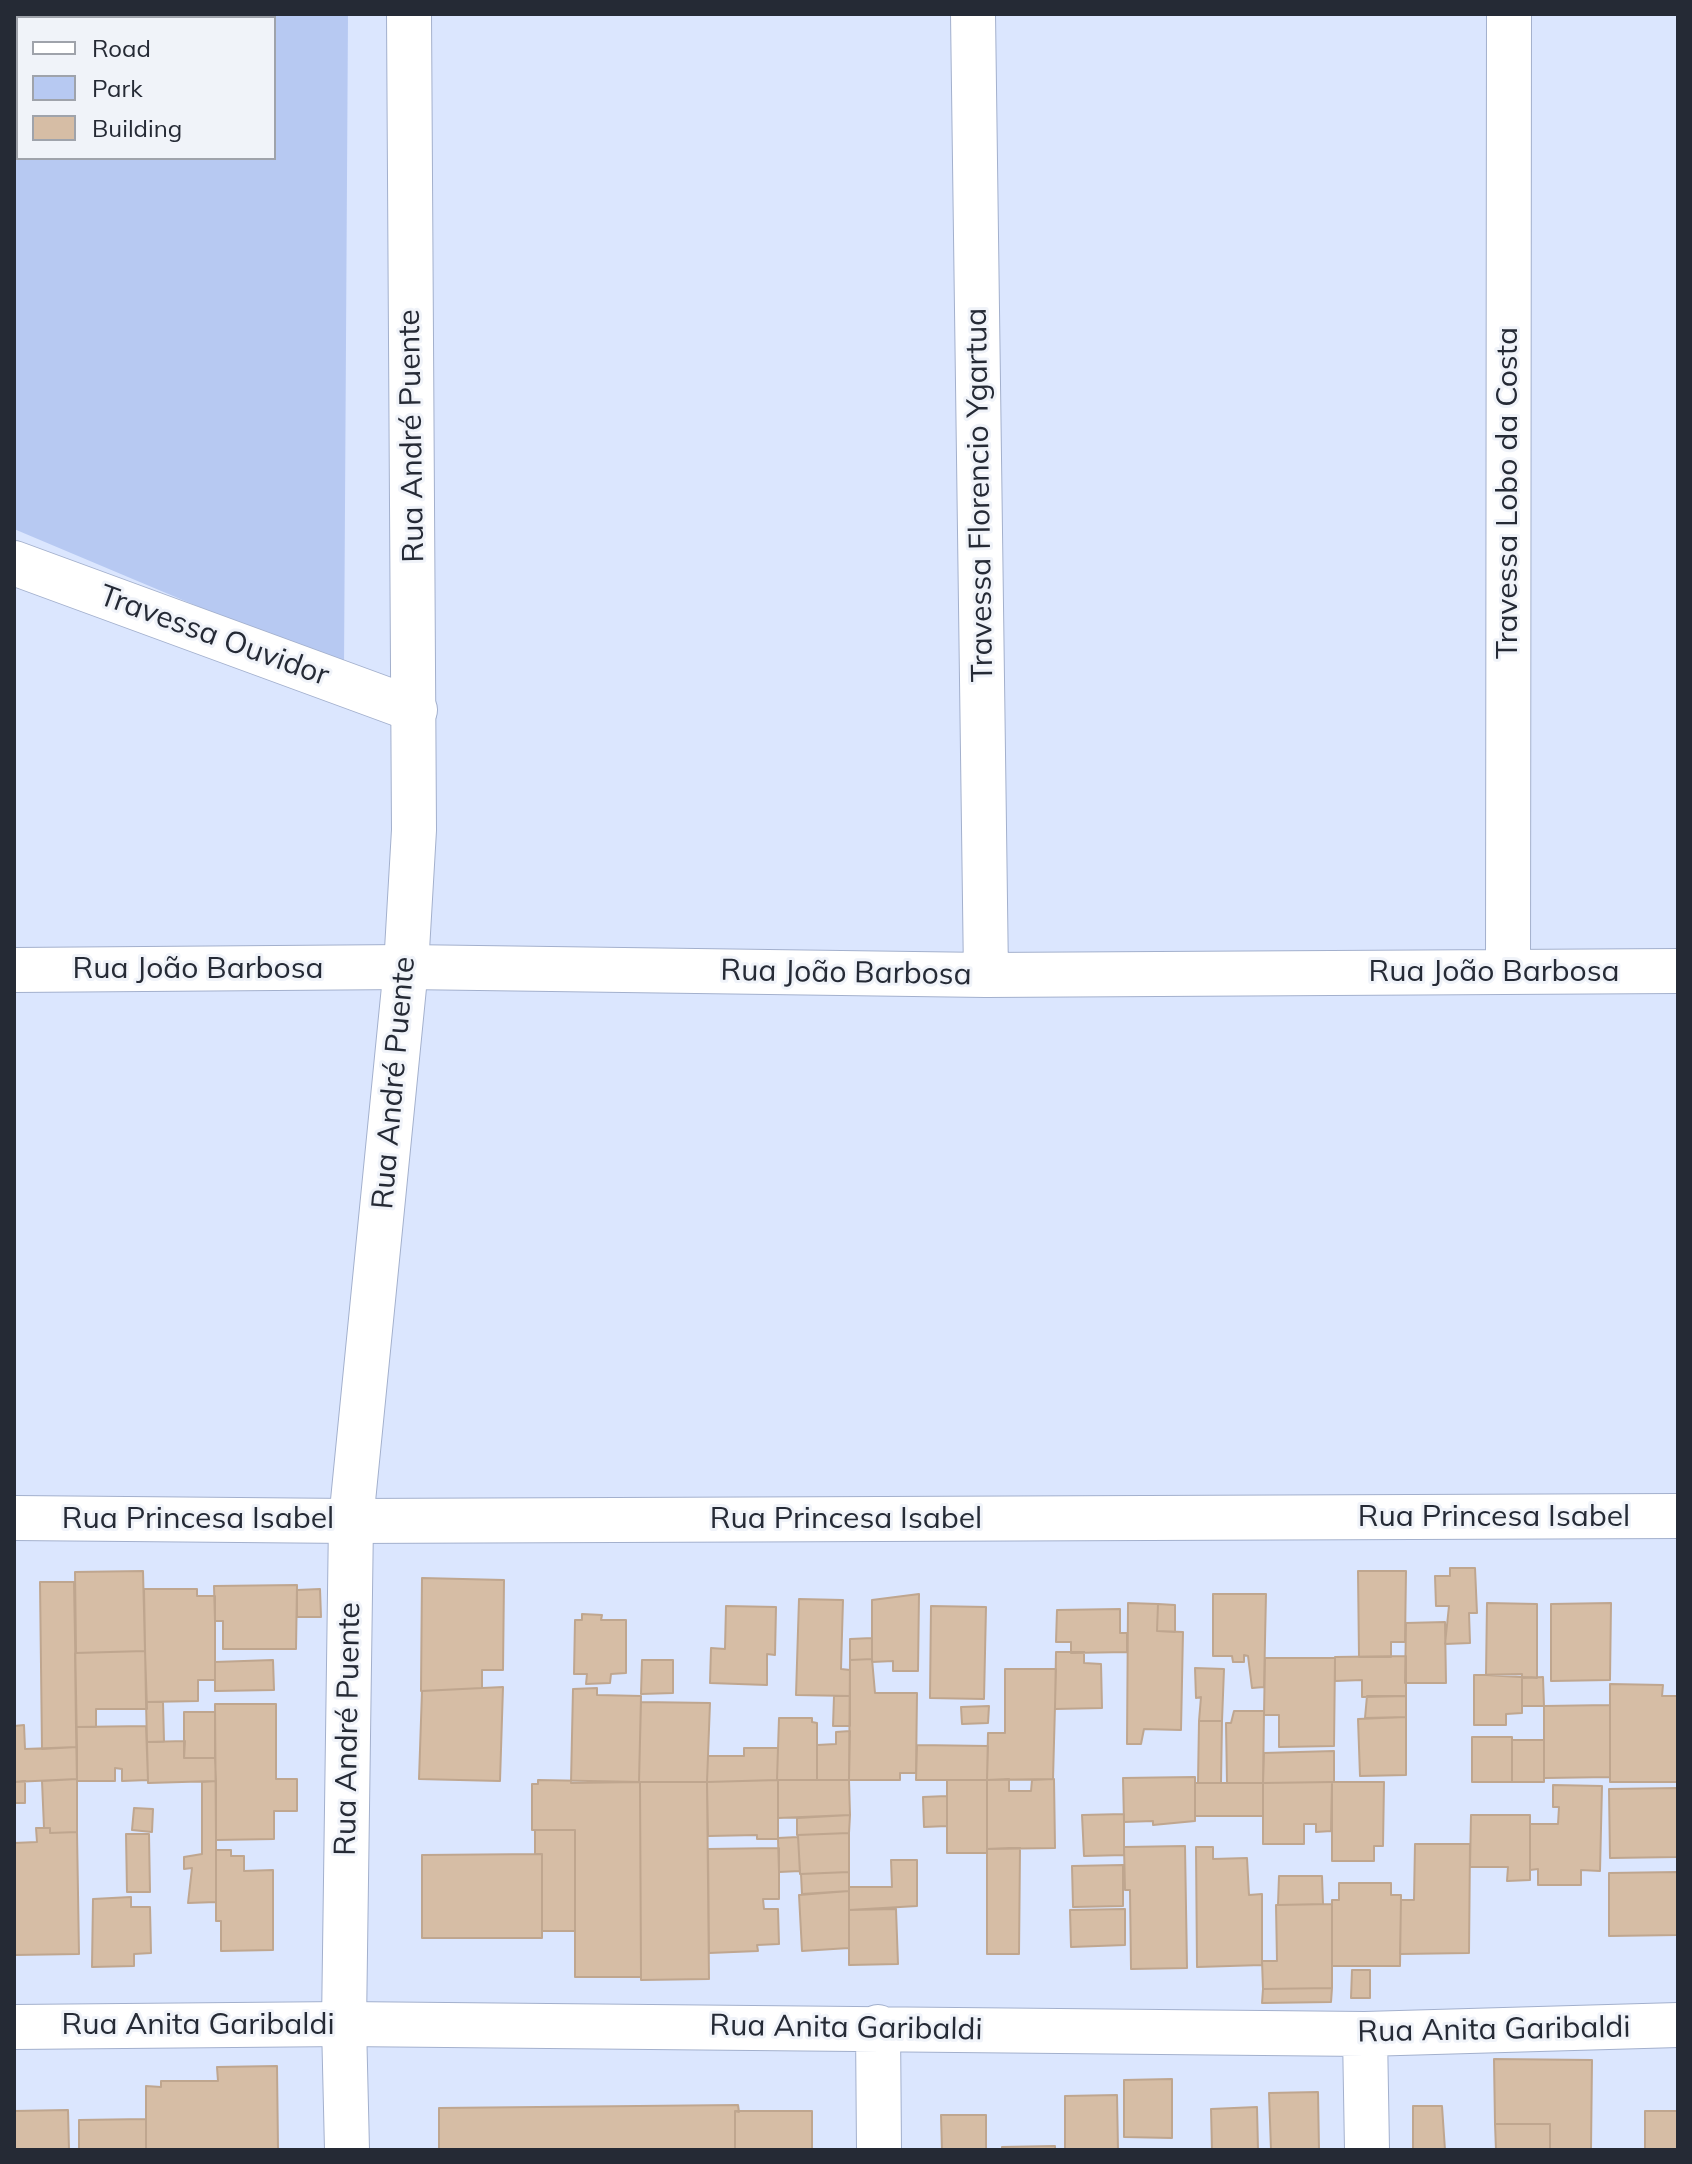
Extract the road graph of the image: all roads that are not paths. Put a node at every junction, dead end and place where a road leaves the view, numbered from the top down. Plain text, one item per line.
1 (409, 14) edge
2 (973, 14) edge
3 (1509, 14) edge
4 (14, 563) edge
5 (415, 710) junction
6 (406, 967) junction
7 (14, 970) edge
8 (1508, 971) junction
9 (1678, 971) edge
10 (986, 975) junction
11 (1678, 1516) edge
12 (14, 1518) edge
13 (351, 1521) junction
14 (344, 2024) junction
15 (1678, 2025) edge
16 (14, 2027) edge
17 (878, 2027) junction
18 (1365, 2034) junction
19 (347, 2150) edge
20 (879, 2150) edge
21 (1367, 2150) edge

1 - 5 street, Rua André Puente
2 - 10 street, Travessa Florencio Ygartua
3 - 8 street, Travessa Lobo da Costa
4 - 5 street, Travessa Ouvidor
5 - 6 street, Rua André Puente
6 - 7 street, Rua João Barbosa
6 - 10 street, Rua João Barbosa
6 - 13 street, Rua André Puente
8 - 9 street, Rua João Barbosa
8 - 10 street, Rua João Barbosa
11 - 13 street, Rua Princesa Isabel
12 - 13 street, Rua Princesa Isabel
13 - 14 street, Rua André Puente
14 - 16 street, Rua Anita Garibaldi
14 - 17 street, Rua Anita Garibaldi
14 - 19 street, Rua André Puente
15 - 18 street, Rua Anita Garibaldi
17 - 18 street, Rua Anita Garibaldi
17 - 20 street
18 - 21 street

